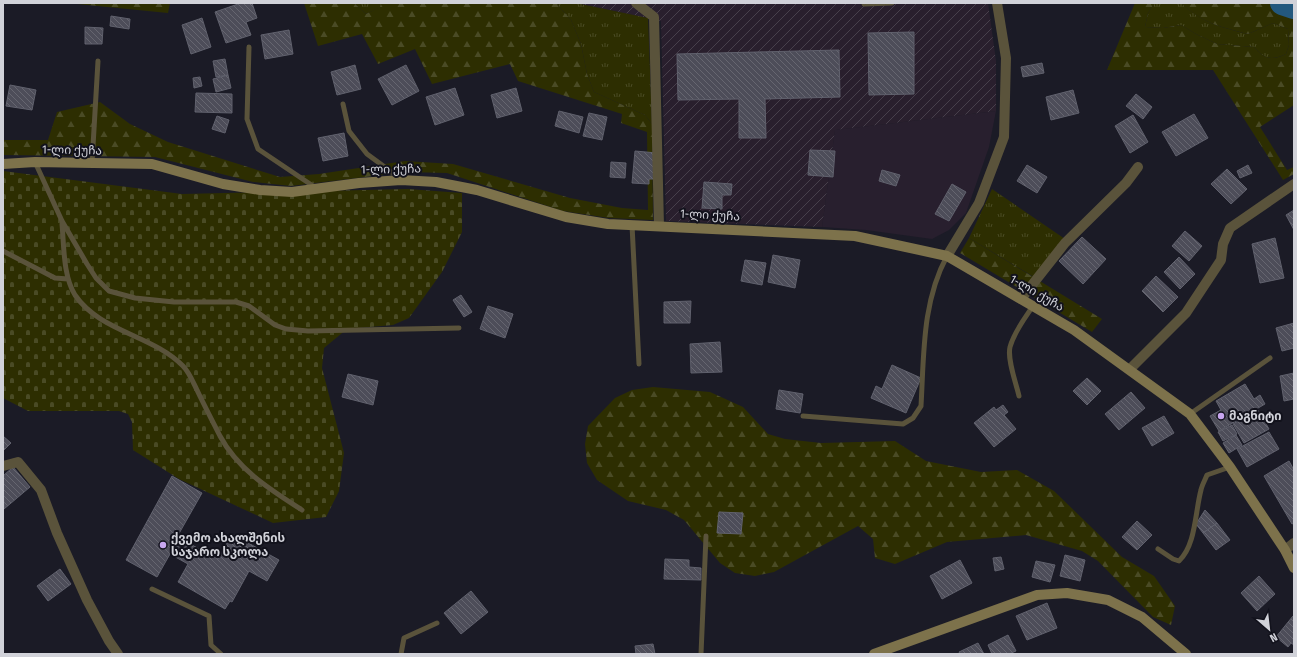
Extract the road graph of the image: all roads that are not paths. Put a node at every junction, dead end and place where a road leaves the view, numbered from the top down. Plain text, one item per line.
1 (636, 3) edge
2 (892, 3) edge
3 (997, 3) edge
4 (864, 4) dead end
5 (249, 48) dead end
6 (98, 61) dead end
7 (343, 104) dead end
8 (36, 162) junction
9 (92, 163) junction
10 (3, 164) edge
11 (1138, 167) dead end
12 (401, 180) junction
13 (1294, 184) edge
14 (319, 190) junction
15 (62, 221) junction
16 (632, 224) junction
17 (659, 226) junction
18 (3, 251) edge
19 (947, 256) junction
20 (68, 279) junction
21 (1021, 299) junction
22 (1033, 306) junction
23 (459, 328) dead end
24 (1270, 358) dead end
25 (639, 364) dead end
26 (1130, 369) junction
27 (1018, 396) dead end
28 (1190, 414) junction
29 (803, 416) dead end
30 (3, 466) edge
31 (1230, 467) junction
32 (302, 510) dead end
33 (706, 536) dead end
34 (1294, 543) edge
35 (1158, 549) dead end
36 (1285, 550) junction
37 (1294, 568) edge
38 (152, 589) dead end
39 (437, 623) dead end
40 (118, 654) edge
41 (221, 654) edge
42 (401, 654) edge
43 (701, 654) edge
44 (874, 654) edge
45 (1186, 654) edge

1 - 17 street
2 - 4 lane
3 - 19 street
5 - 14 lane
6 - 9 lane
7 - 12 lane
8 - 9 street, 1-ლი ქუჩა
8 - 10 street, 1-ლი ქუჩა
8 - 15 lane
9 - 14 street, 1-ლი ქუჩა
11 - 21 street
12 - 14 street, 1-ლი ქუჩა
12 - 16 street, 1-ლი ქუჩა
13 - 26 street
15 - 20 lane
15 - 23 lane
16 - 17 street, 1-ლი ქუჩა
16 - 25 lane
17 - 19 street, 1-ლი ქუჩა
18 - 20 lane
19 - 21 street, 1-ლი ქუჩა
19 - 29 lane
20 - 32 lane
21 - 22 street, 1-ლი ქუჩა
22 - 26 street, 1-ლი ქუჩა
22 - 27 lane
24 - 28 lane
26 - 28 street, 1-ლი ქუჩა
28 - 31 street, 1-ლი ქუჩა
30 - 40 street
31 - 35 lane
31 - 36 street, 1-ლი ქუჩა
33 - 43 lane
34 - 36 street
36 - 37 street, 1-ლი ქუჩა
38 - 41 lane
39 - 42 lane
44 - 45 street

